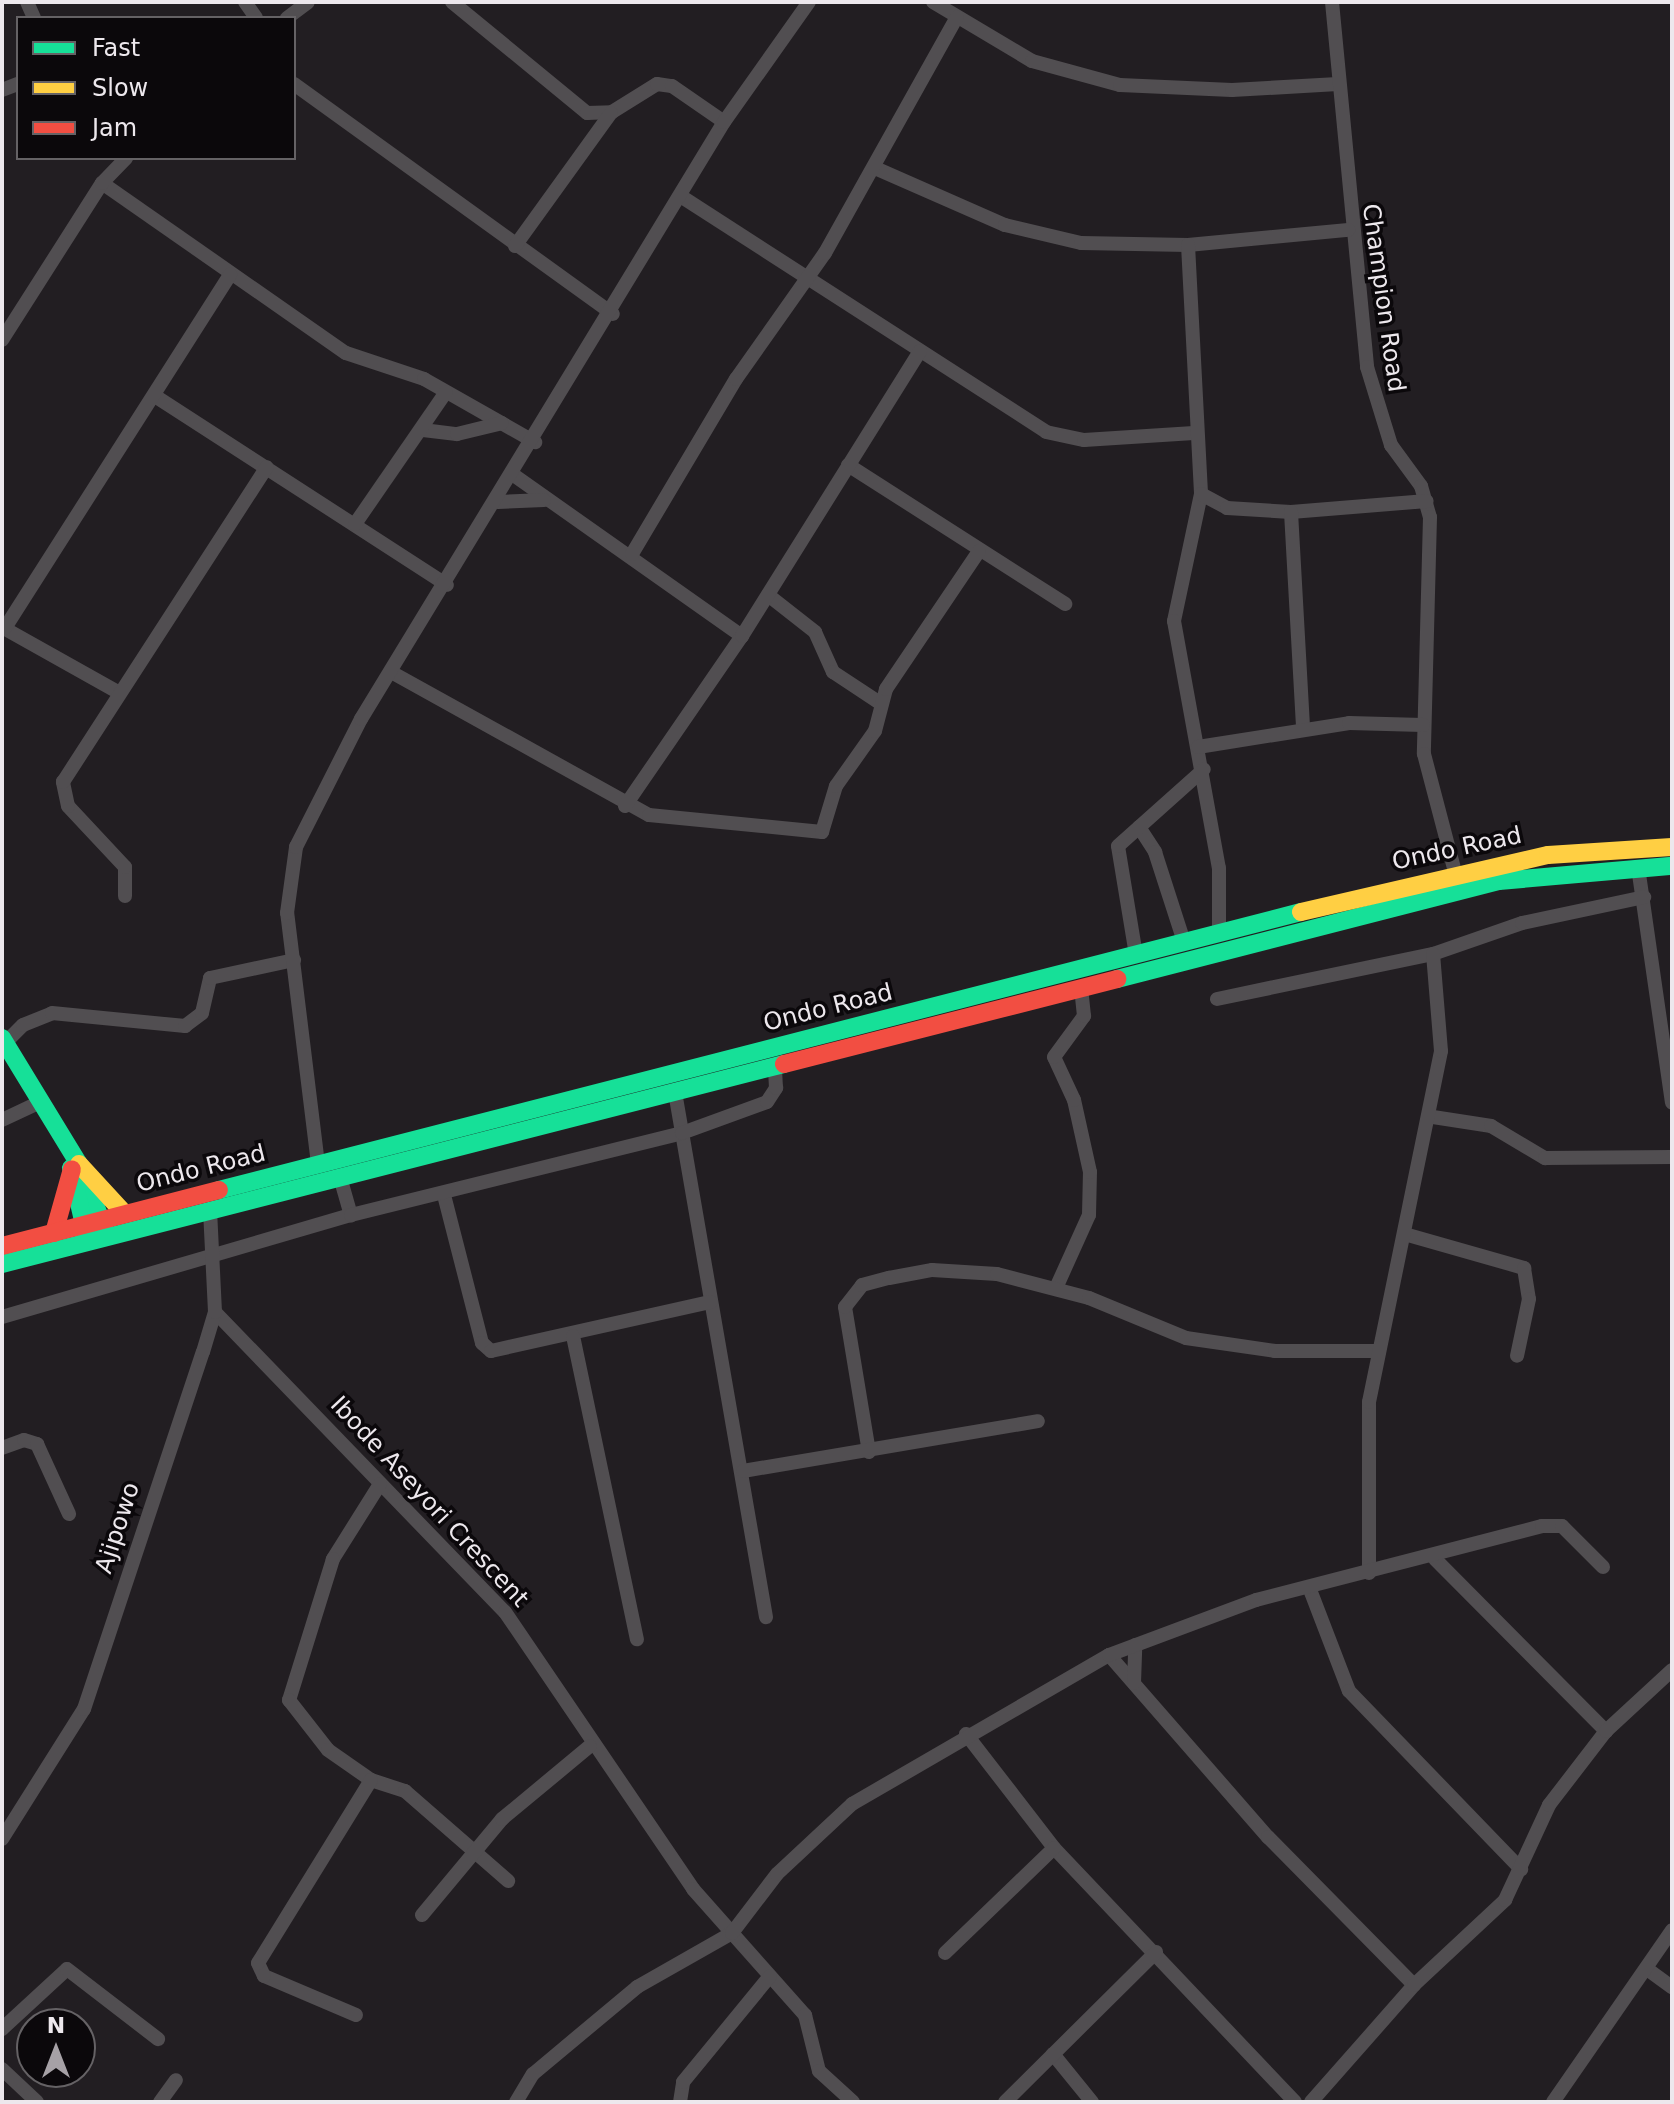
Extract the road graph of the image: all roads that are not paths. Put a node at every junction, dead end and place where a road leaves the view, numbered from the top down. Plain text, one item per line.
1 (308, 2) edge
2 (452, 2) edge
3 (809, 2) edge
4 (933, 2) edge
5 (1332, 2) edge
6 (290, 16) edge
7 (957, 17) junction
8 (1338, 84) junction
9 (296, 85) edge
10 (612, 112) junction
11 (724, 122) junction
12 (124, 160) edge
13 (875, 168) junction
14 (102, 183) junction
15 (682, 197) junction
16 (1348, 230) junction
17 (1188, 245) junction
18 (515, 246) junction
19 (230, 275) junction
20 (806, 275) junction
21 (613, 314) junction
22 (2, 340) edge
23 (920, 351) junction
24 (446, 392) junction
25 (158, 398) junction
26 (502, 423) junction
27 (423, 430) junction
28 (1194, 433) junction
29 (535, 442) junction
30 (848, 465) junction
31 (267, 467) junction
32 (515, 476) junction
33 (1201, 494) junction
34 (544, 500) junction
35 (1427, 501) junction
36 (498, 502) junction
37 (1291, 512) junction
38 (355, 524) junction
39 (979, 551) junction
40 (632, 554) junction
41 (447, 585) junction
42 (768, 595) junction
43 (1065, 604) dead end
44 (3, 628) edge
45 (742, 636) junction
46 (391, 672) junction
47 (116, 691) junction
48 (880, 703) junction
49 (1423, 725) junction
50 (1303, 727) junction
51 (1198, 747) junction
52 (1204, 769) junction
53 (625, 806) junction
54 (1139, 827) junction
55 (1672, 847) edge
56 (1672, 866) edge
57 (1638, 867) junction
58 (1455, 872) junction
59 (125, 896) dead end
60 (1644, 897) junction
61 (1219, 933) junction
62 (1184, 942) junction
63 (1433, 954) junction
64 (1136, 955) junction
65 (294, 960) junction
66 (1081, 987) junction
67 (1217, 999) dead end
68 (934, 1016) junction
69 (4, 1041) edge
70 (775, 1066) junction
71 (675, 1092) junction
72 (40, 1102) junction
73 (1672, 1103) edge
74 (1433, 1117) junction
75 (2, 1120) edge
76 (682, 1133) junction
77 (1672, 1157) edge
78 (73, 1162) junction
79 (318, 1164) junction
80 (340, 1177) junction
81 (444, 1195) junction
82 (210, 1211) junction
83 (124, 1213) junction
84 (351, 1215) junction
85 (95, 1230) junction
86 (54, 1233) junction
87 (1408, 1235) junction
88 (2, 1246) edge
89 (213, 1256) junction
90 (2, 1264) edge
91 (1056, 1288) junction
92 (711, 1302) junction
93 (215, 1312) junction
94 (2, 1317) edge
95 (573, 1336) junction
96 (1378, 1351) junction
97 (1517, 1356) dead end
98 (1038, 1421) dead end
99 (2, 1448) edge
100 (869, 1452) junction
101 (743, 1471) junction
102 (380, 1484) junction
103 (69, 1514) dead end
104 (1435, 1559) junction
105 (1603, 1567) dead end
106 (1369, 1573) junction
107 (1309, 1587) junction
108 (766, 1617) dead end
109 (637, 1639) dead end
110 (1135, 1645) junction
111 (1109, 1655) junction
112 (1672, 1670) edge
113 (1134, 1683) junction
114 (1606, 1731) junction
115 (966, 1734) junction
116 (590, 1746) junction
117 (371, 1780) junction
118 (2, 1839) edge
119 (1054, 1848) junction
120 (474, 1849) junction
121 (1521, 1869) junction
122 (508, 1881) dead end
123 (422, 1915) dead end
124 (1672, 1930) edge
125 (732, 1933) junction
126 (1156, 1952) junction
127 (945, 1953) dead end
128 (1647, 1969) junction
129 (770, 1976) junction
130 (1414, 1985) junction
131 (1672, 1987) edge
132 (356, 2015) dead end
133 (2, 2029) edge
134 (158, 2039) dead end
135 (1053, 2054) junction
136 (2, 2069) edge
137 (176, 2080) dead end
138 (37, 2102) edge
139 (160, 2102) edge
140 (516, 2102) edge
141 (680, 2102) edge
142 (853, 2102) edge
143 (1005, 2102) edge
144 (1092, 2102) edge
145 (1295, 2102) edge
146 (1311, 2102) edge
147 (1553, 2102) edge

1 - 6 street
2 - 10 street
3 - 11 street
4 - 7 street
5 - 8 street, Champion Road
7 - 8 street
7 - 13 street
8 - 16 street, Champion Road
9 - 18 street
10 - 11 street
10 - 18 street
11 - 15 street
12 - 14 street
13 - 17 street
13 - 20 street
14 - 19 street
14 - 22 street
15 - 20 street
15 - 21 street
16 - 17 street
16 - 35 street, Champion Road
17 - 28 street
18 - 21 street
19 - 24 street
19 - 25 street
20 - 23 street
20 - 40 street
21 - 29 street
23 - 28 street
23 - 30 street
24 - 26 street
24 - 27 street
25 - 31 street
25 - 44 street
26 - 27 street
26 - 29 street
27 - 38 street
28 - 33 street
29 - 32 street
30 - 39 street
30 - 42 street
31 - 38 street
31 - 47 street
32 - 34 street
32 - 36 street
33 - 37 street
33 - 51 street
34 - 36 street
34 - 40 street
35 - 37 street
35 - 49 street
36 - 41 street
37 - 50 street
38 - 41 street
39 - 43 street
39 - 48 street
40 - 45 street
41 - 46 street
42 - 45 street
42 - 48 street
44 - 47 street
45 - 53 street
46 - 53 street
46 - 65 street
47 - 59 street
48 - 53 street
49 - 50 street
49 - 58 street
50 - 51 street
51 - 52 street
52 - 54 street
52 - 61 street
54 - 62 street
54 - 64 street
55 - 58 main road, Ondo Road
56 - 57 main road, Ondo Road
57 - 60 street
57 - 66 main road, Ondo Road
58 - 61 main road, Ondo Road
60 - 63 street
60 - 73 street
61 - 62 main road, Ondo Road
62 - 64 main road, Ondo Road
63 - 67 street
63 - 74 street
64 - 68 main road, Ondo Road
65 - 69 street
65 - 79 street
66 - 68 main road, Ondo Road
66 - 91 street
68 - 70 main road, Ondo Road
68 - 79 main road, Ondo Road
69 - 72 main road
70 - 71 main road, Ondo Road
70 - 76 street
71 - 76 street
71 - 80 main road, Ondo Road
72 - 75 street
72 - 78 main road
74 - 77 street
74 - 87 street
76 - 81 street
76 - 92 street
78 - 83 main road
78 - 85 main road
78 - 86 main road
79 - 83 main road, Ondo Road
80 - 82 main road, Ondo Road
80 - 84 street
81 - 84 street
81 - 95 street
82 - 85 main road, Ondo Road
82 - 89 street, Ajipowo
83 - 85 main road, Ondo Road
84 - 89 street
85 - 86 main road, Ondo Road
85 - 90 main road, Ondo Road
86 - 88 main road, Ondo Road
87 - 96 street
87 - 97 street
89 - 93 street, Ajipowo
89 - 94 street
91 - 96 street
91 - 100 street
92 - 95 street
92 - 101 street
93 - 102 street, Ibode Aseyori Crescent
93 - 118 street, Ajipowo
95 - 109 street
96 - 106 street
98 - 100 street
99 - 103 street
100 - 101 street
101 - 108 street
102 - 116 street, Ibode Aseyori Crescent
102 - 117 street
104 - 105 street
104 - 106 street
104 - 114 street
106 - 107 street
107 - 110 street
107 - 121 street
110 - 111 street
110 - 113 street
111 - 113 street
111 - 115 street
112 - 114 street
113 - 130 street
114 - 121 street
115 - 119 street
115 - 125 street
116 - 120 street
116 - 125 street, Ibode Aseyori Crescent
117 - 120 street
117 - 132 street
119 - 126 street
119 - 127 street
120 - 122 street
120 - 123 street
121 - 130 street
124 - 128 street
125 - 129 street, Ibode Aseyori Crescent
125 - 140 street
126 - 135 street
126 - 145 street
128 - 131 street
128 - 147 street
129 - 141 street
129 - 142 street, Ibode Aseyori Crescent
130 - 146 street
133 - 134 street
135 - 143 street
135 - 144 street
136 - 138 street
137 - 139 street

